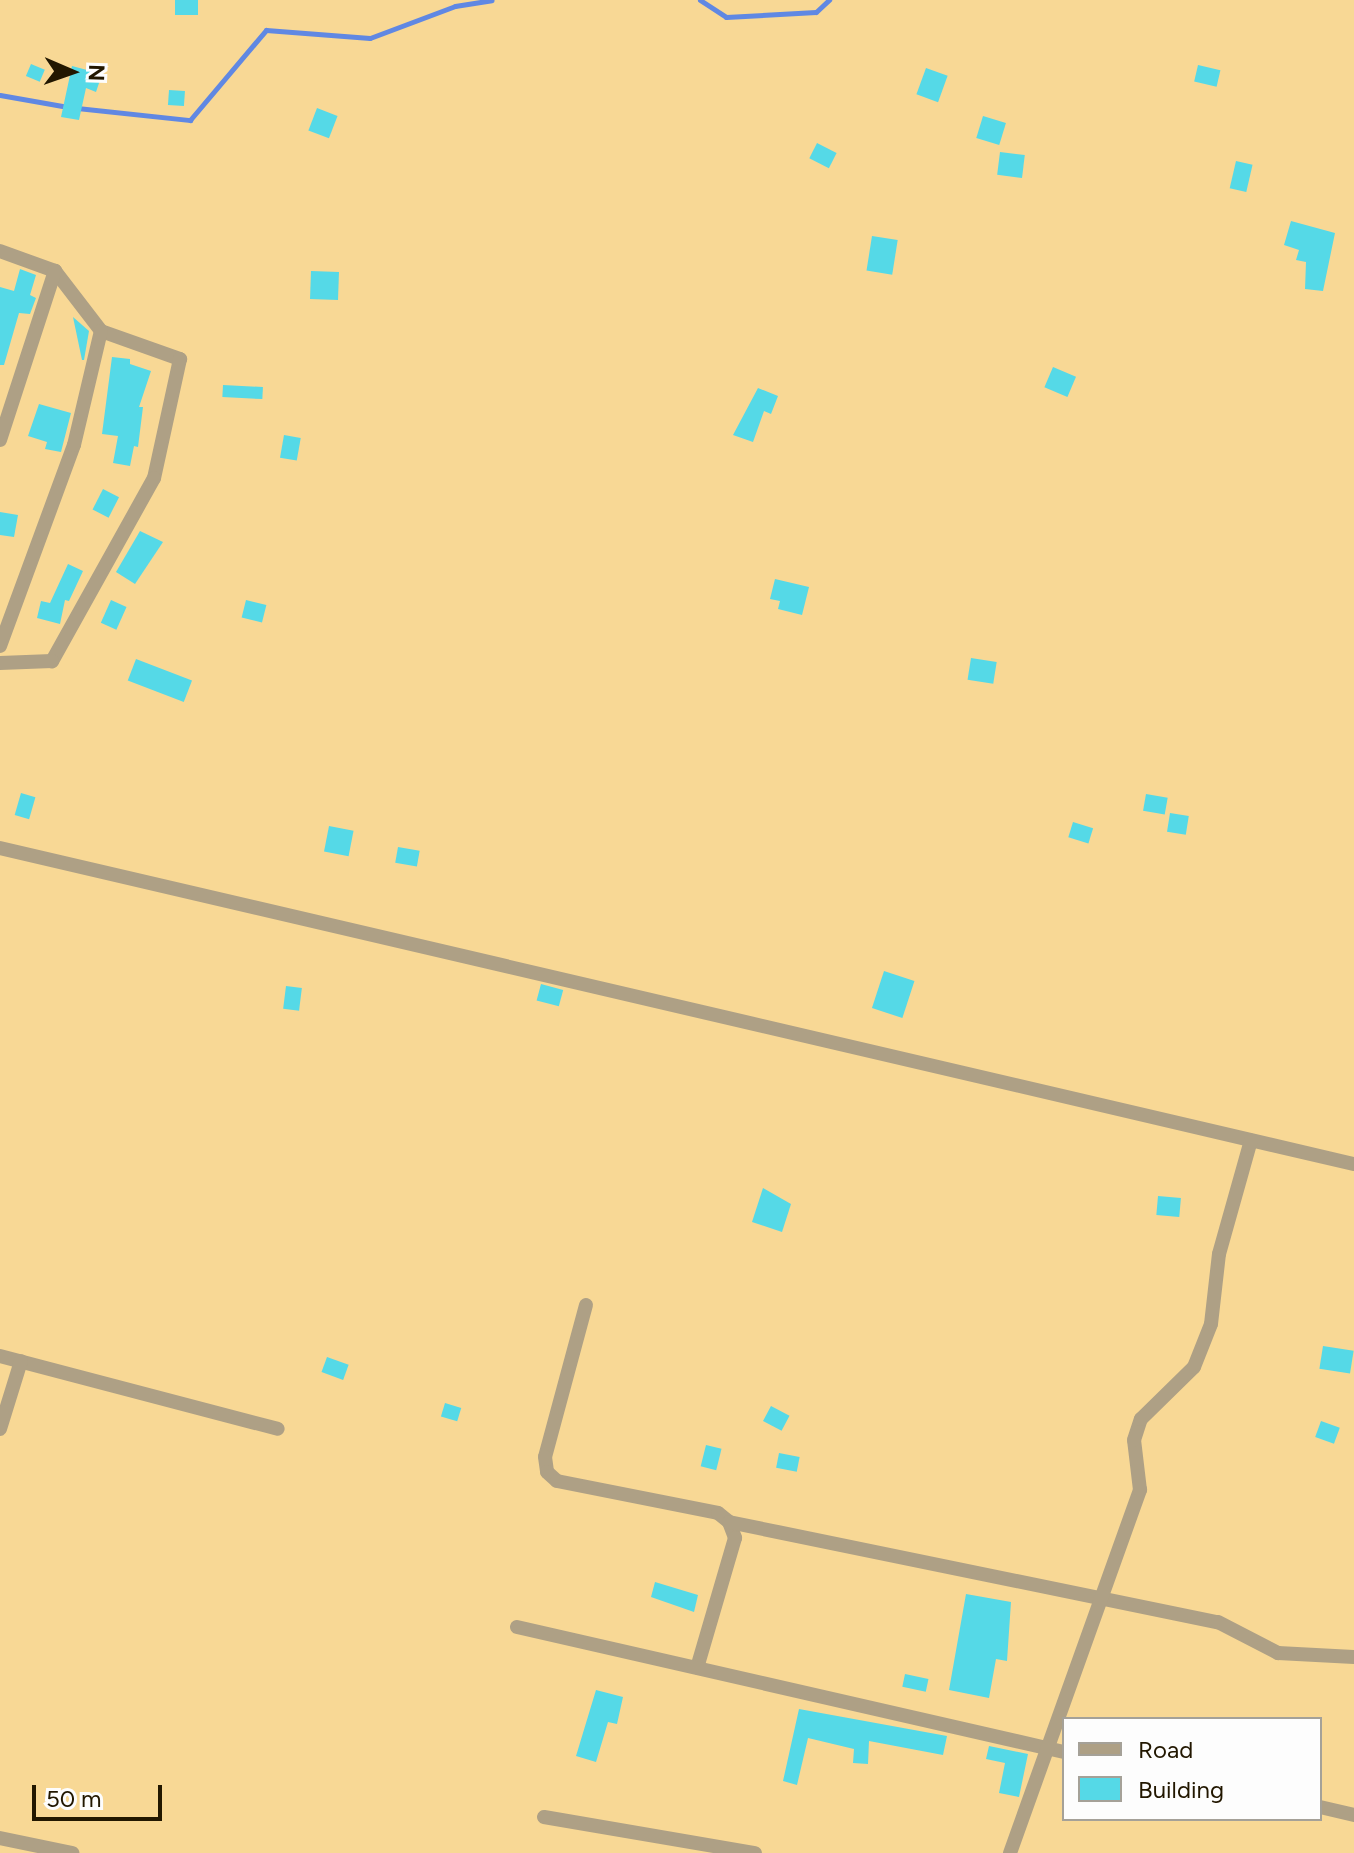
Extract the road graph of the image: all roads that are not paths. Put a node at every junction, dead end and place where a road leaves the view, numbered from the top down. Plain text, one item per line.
1 (0, 251) edge
2 (55, 271) junction
3 (101, 331) junction
4 (0, 440) edge
5 (0, 646) edge
6 (0, 663) edge
7 (0, 848) edge
8 (1251, 1140) junction
9 (1354, 1164) edge
10 (586, 1305) dead end
11 (0, 1356) edge
12 (21, 1361) junction
13 (0, 1429) edge
14 (278, 1429) dead end
15 (729, 1522) junction
16 (1101, 1600) junction
17 (517, 1627) dead end
18 (1354, 1657) edge
19 (697, 1668) junction
20 (1048, 1748) junction
21 (1062, 1752) edge
22 (1322, 1807) edge
23 (1354, 1815) edge
24 (544, 1817) dead end
25 (0, 1838) edge
26 (720, 1849) edge
27 (72, 1853) edge
28 (755, 1853) edge
29 (1010, 1853) edge

1 - 2 street
2 - 3 street
2 - 4 street
3 - 5 street
3 - 6 street
7 - 8 street
8 - 9 street
8 - 16 street
10 - 15 street
11 - 12 street
12 - 13 street
12 - 14 street
15 - 16 street
15 - 19 street
16 - 18 street
16 - 20 street
17 - 19 street
19 - 20 street
20 - 21 street
20 - 29 street
22 - 23 street
24 - 26 street
25 - 27 street
26 - 28 street

